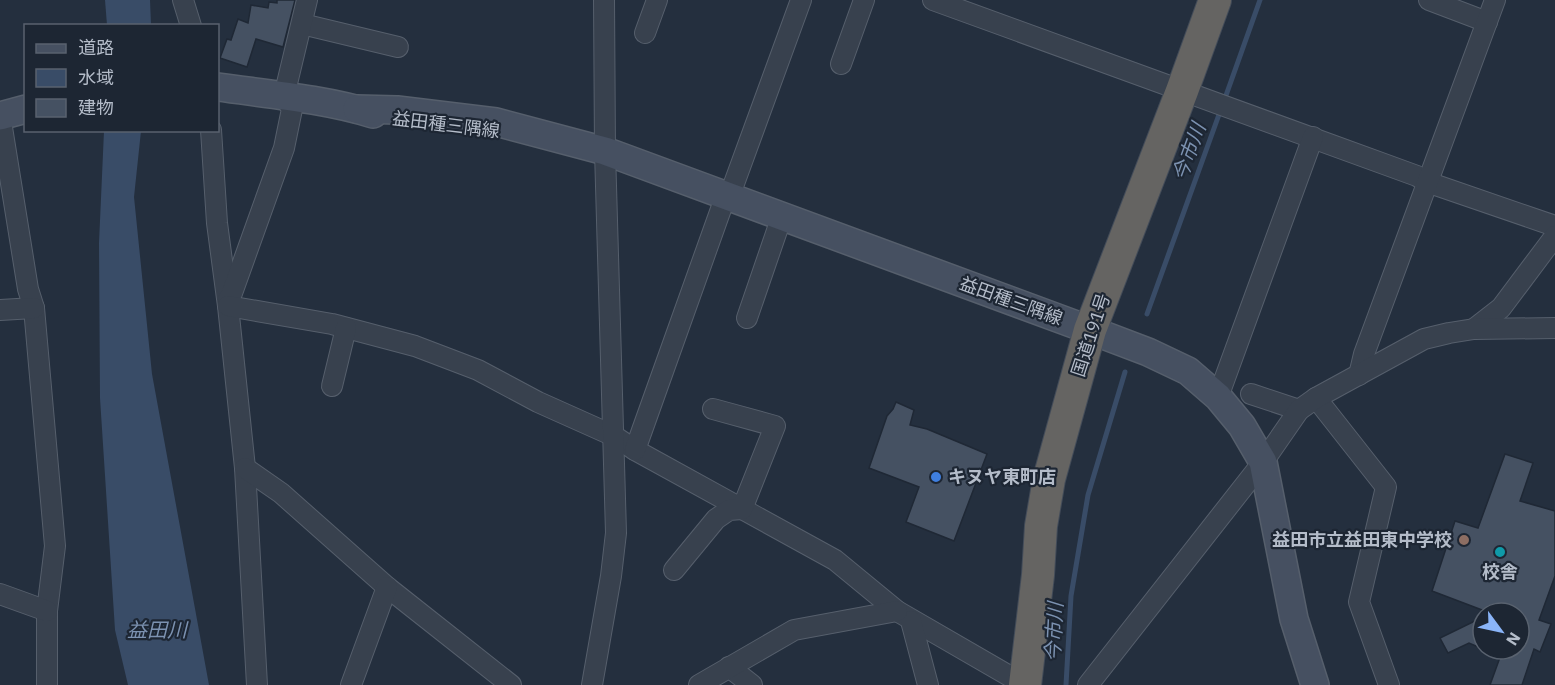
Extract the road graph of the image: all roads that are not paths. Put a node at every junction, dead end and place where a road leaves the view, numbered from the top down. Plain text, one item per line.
1 (183, 0) edge
2 (308, 0) edge
3 (604, 0) edge
4 (657, 0) edge
5 (801, 0) edge
6 (864, 0) edge
7 (933, 0) edge
8 (1215, 0) edge
9 (1429, 0) edge
10 (1495, 0) edge
11 (1487, 22) junction
12 (189, 24) edge
13 (302, 24) junction
14 (645, 33) dead end
15 (398, 47) dead end
16 (841, 64) dead end
17 (219, 87) edge
18 (1182, 91) junction
19 (284, 96) junction
20 (7, 113) edge
21 (211, 132) edge
22 (1313, 137) junction
23 (605, 151) junction
24 (1427, 182) junction
25 (726, 195) junction
26 (782, 216) junction
27 (1555, 226) edge
28 (1555, 236) edge
29 (228, 303) junction
30 (34, 308) junction
31 (0, 310) edge
32 (747, 318) dead end
33 (346, 328) junction
34 (1474, 328) junction
35 (1555, 328) edge
36 (1090, 330) junction
37 (1359, 375) junction
38 (332, 386) dead end
39 (1251, 394) dead end
40 (1218, 397) junction
41 (1316, 398) junction
42 (713, 409) dead end
43 (1299, 410) junction
44 (614, 436) junction
45 (635, 450) junction
46 (1263, 462) junction
47 (245, 468) junction
48 (742, 509) junction
49 (674, 570) dead end
50 (387, 587) junction
51 (0, 594) edge
52 (47, 611) junction
53 (904, 616) junction
54 (729, 667) junction
55 (47, 685) edge
56 (257, 685) edge
57 (351, 685) edge
58 (511, 685) edge
59 (592, 685) edge
60 (699, 685) edge
61 (752, 685) edge
62 (928, 685) edge
63 (1025, 685) edge
64 (1088, 685) edge
65 (1315, 685) edge
66 (1389, 685) edge

1 - 12 street
2 - 13 street
3 - 23 street
4 - 14 street
5 - 25 street
6 - 16 street
7 - 18 street
8 - 18 highway, 国道191号
9 - 11 street
10 - 11 street
11 - 24 street
13 - 15 street
13 - 19 street
17 - 19 main road, 益田種三隅線
18 - 22 street
18 - 36 highway, 国道191号
19 - 23 main road, 益田種三隅線
19 - 29 street
20 - 30 street
21 - 29 street
22 - 24 street
22 - 40 street
23 - 25 main road, 益田種三隅線
23 - 44 street
24 - 27 street
24 - 37 street
25 - 26 main road, 益田種三隅線
25 - 45 street
26 - 32 street
26 - 36 main road, 益田種三隅線
28 - 34 street
29 - 33 street
29 - 47 street
30 - 31 street
30 - 52 street
33 - 38 street
33 - 44 street
34 - 35 street
34 - 37 street
36 - 40 main road, 益田種三隅線
36 - 63 highway, 国道191号
37 - 41 street
39 - 43 street
40 - 46 main road, 益田種三隅線
41 - 43 street
41 - 66 street
42 - 48 street
43 - 46 street
44 - 45 street
44 - 59 street
45 - 48 street
46 - 64 street
46 - 65 main road, 益田種三隅線
47 - 50 street
47 - 56 street
48 - 49 street
48 - 53 street
50 - 57 street
50 - 58 street
51 - 52 street
52 - 55 street
53 - 54 street
53 - 62 street
53 - 63 street
54 - 60 street
54 - 61 street

